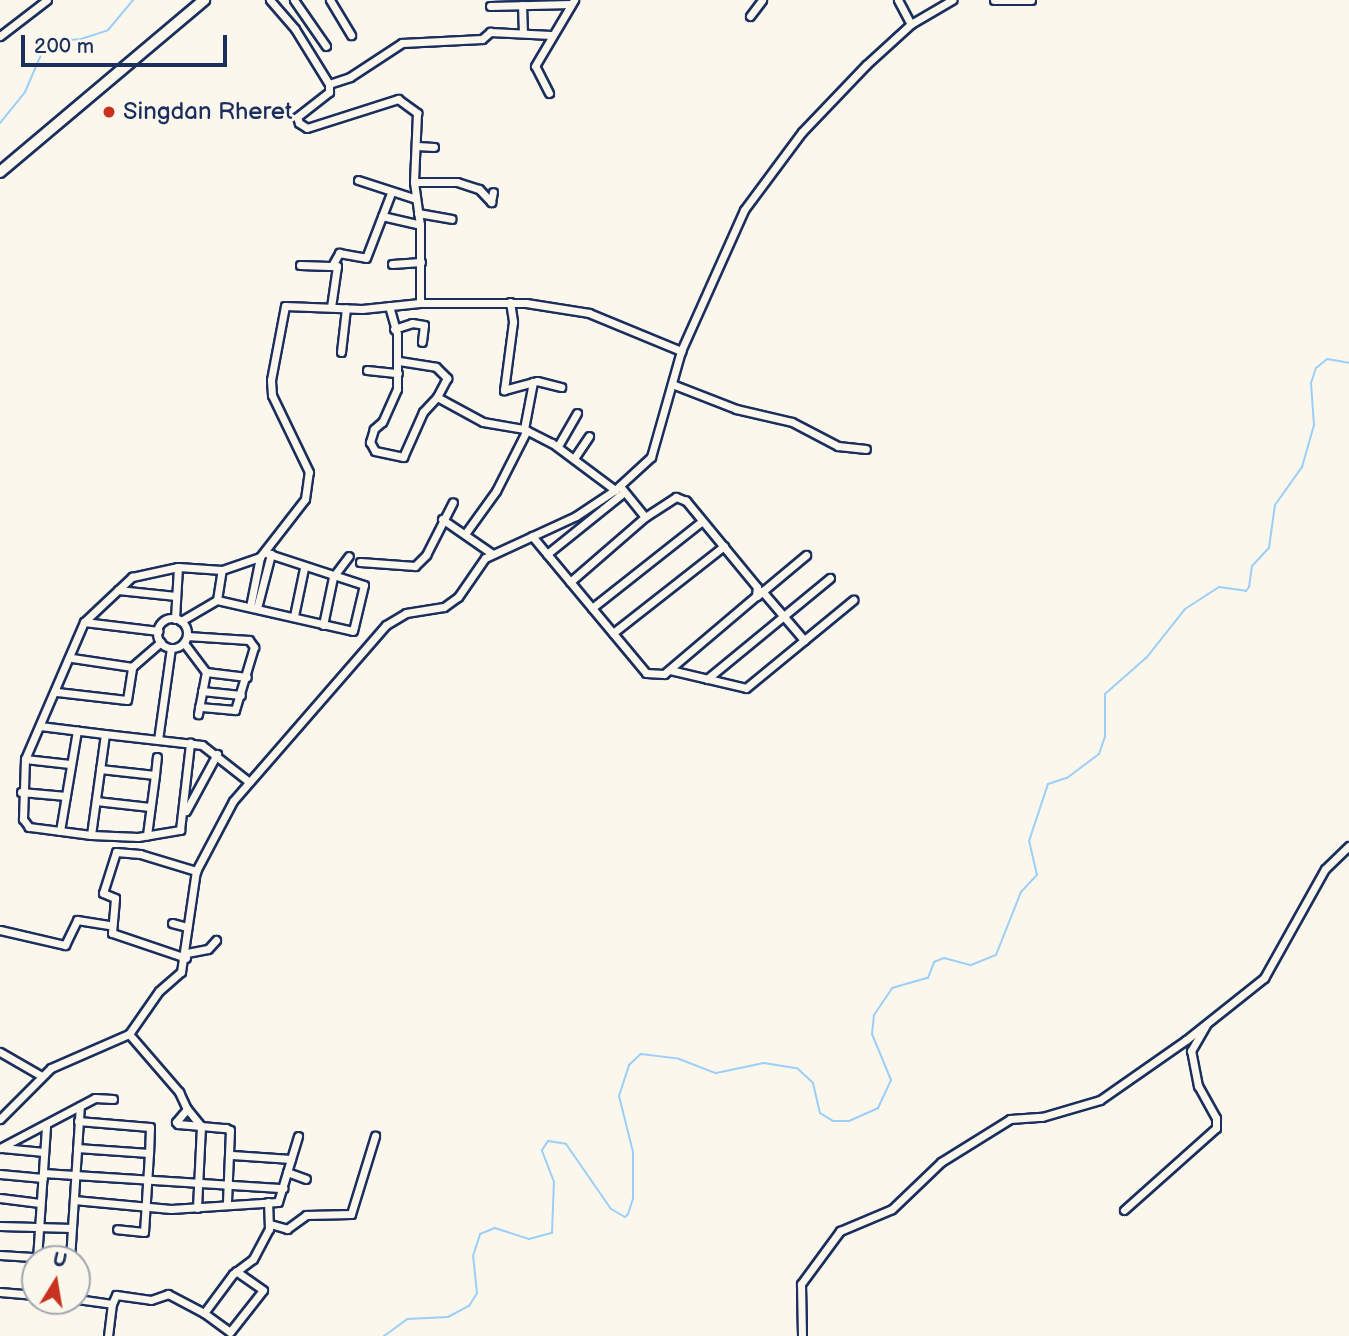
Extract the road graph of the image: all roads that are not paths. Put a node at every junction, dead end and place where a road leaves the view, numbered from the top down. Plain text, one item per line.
1 (47, 0) edge
2 (204, 0) edge
3 (270, 0) edge
4 (294, 0) edge
5 (330, 0) edge
6 (762, 0) edge
7 (898, 0) edge
8 (952, 0) edge
9 (994, 0) edge
10 (1031, 0) edge
11 (542, 2) edge
12 (573, 2) edge
13 (522, 5) junction
14 (490, 6) dead end
15 (750, 16) dead end
16 (911, 24) junction
17 (523, 32) junction
18 (351, 34) dead end
19 (551, 34) junction
20 (0, 36) edge
21 (326, 46) dead end
22 (329, 85) junction
23 (549, 93) dead end
24 (418, 146) junction
25 (434, 147) dead end
26 (0, 172) edge
27 (358, 180) dead end
28 (414, 182) junction
29 (494, 192) dead end
30 (391, 193) junction
31 (416, 199) junction
32 (418, 214) junction
33 (382, 216) junction
34 (451, 219) dead end
35 (420, 225) junction
36 (421, 262) junction
37 (333, 264) junction
38 (392, 264) dead end
39 (300, 265) dead end
40 (510, 302) junction
41 (420, 303) junction
42 (389, 306) junction
43 (331, 307) junction
44 (346, 309) junction
45 (394, 329) junction
46 (422, 342) dead end
47 (681, 351) junction
48 (341, 352) dead end
49 (399, 361) junction
50 (367, 370) dead end
51 (398, 373) junction
52 (533, 382) junction
53 (672, 384) junction
54 (561, 387) dead end
55 (438, 397) junction
56 (578, 413) dead end
57 (525, 430) junction
58 (589, 436) dead end
59 (558, 446) junction
60 (866, 449) dead end
61 (575, 457) junction
62 (620, 489) junction
63 (453, 502) dead end
64 (645, 517) junction
65 (442, 519) junction
66 (702, 521) junction
67 (465, 534) junction
68 (532, 536) junction
69 (724, 546) junction
70 (491, 553) junction
71 (547, 554) junction
72 (265, 555) junction
73 (349, 555) dead end
74 (806, 555) dead end
75 (360, 562) dead end
76 (178, 567) junction
77 (304, 568) junction
78 (222, 570) junction
79 (333, 577) junction
80 (830, 578) dead end
81 (570, 582) junction
82 (118, 590) junction
83 (759, 594) junction
84 (176, 596) junction
85 (217, 600) junction
86 (853, 600) dead end
87 (254, 607) junction
88 (592, 608) junction
89 (294, 616) junction
90 (784, 616) junction
91 (178, 620) junction
92 (84, 622) junction
93 (323, 625) junction
94 (158, 631) junction
95 (612, 634) junction
96 (186, 639) junction
97 (804, 640) junction
98 (161, 642) junction
99 (171, 648) junction
100 (72, 658) junction
101 (132, 667) junction
102 (670, 670) junction
103 (206, 671) junction
104 (247, 677) junction
105 (707, 679) junction
106 (202, 691) junction
107 (57, 692) junction
108 (241, 695) junction
109 (40, 726) junction
110 (77, 730) junction
111 (105, 734) junction
112 (158, 740) junction
113 (190, 743) junction
114 (217, 754) junction
115 (157, 757) dead end
116 (25, 759) junction
117 (70, 764) junction
118 (100, 769) junction
119 (155, 775) junction
120 (248, 781) junction
121 (21, 792) junction
122 (66, 796) junction
123 (96, 801) junction
124 (150, 807) junction
125 (183, 816) junction
126 (60, 831) junction
127 (91, 835) junction
128 (147, 835) junction
129 (1349, 846) edge
130 (196, 871) junction
131 (172, 923) dead end
132 (109, 925) junction
133 (187, 926) junction
134 (0, 930) edge
135 (216, 940) dead end
136 (187, 956) junction
137 (1215, 1013) junction
138 (129, 1034) junction
139 (0, 1052) edge
140 (40, 1075) junction
141 (113, 1099) dead end
142 (80, 1106) junction
143 (187, 1110) junction
144 (0, 1119) edge
145 (79, 1121) junction
146 (46, 1126) junction
147 (201, 1126) junction
148 (298, 1136) dead end
149 (375, 1136) dead end
150 (0, 1148) edge
151 (77, 1148) junction
152 (44, 1152) junction
153 (149, 1153) junction
154 (232, 1154) junction
155 (291, 1159) junction
156 (287, 1172) junction
157 (0, 1174) edge
158 (43, 1175) junction
159 (75, 1175) junction
160 (148, 1179) junction
161 (306, 1179) dead end
162 (198, 1182) junction
163 (229, 1184) junction
164 (284, 1188) junction
165 (0, 1198) edge
166 (74, 1200) junction
167 (268, 1202) junction
168 (40, 1203) junction
169 (227, 1203) dead end
170 (146, 1207) junction
171 (197, 1208) junction
172 (1124, 1210) dead end
173 (270, 1224) junction
174 (0, 1226) edge
175 (39, 1228) junction
176 (72, 1228) junction
177 (117, 1229) dead end
178 (38, 1245) edge
179 (71, 1245) edge
180 (0, 1255) edge
181 (21, 1257) edge
182 (236, 1271) junction
183 (0, 1292) edge
184 (21, 1294) edge
185 (91, 1301) edge
186 (112, 1304) junction
187 (204, 1313) junction
188 (108, 1336) edge
189 (802, 1336) edge

1 - 20 street
2 - 26 highway
3 - 22 street
4 - 21 street
5 - 18 street
6 - 15 street
7 - 16 street
8 - 16 street
9 - 10 street
11 - 12 street
11 - 13 street
12 - 19 street
13 - 14 street
13 - 17 street
16 - 47 street
17 - 19 street
17 - 22 street
19 - 23 street
22 - 24 street
24 - 25 street
24 - 28 street
27 - 30 street
28 - 29 street
28 - 31 street
30 - 31 street
30 - 33 street
31 - 32 street
32 - 34 street
32 - 35 street
33 - 35 street
33 - 37 street
35 - 36 street
36 - 38 street
36 - 41 street
37 - 39 street
37 - 43 street
40 - 41 street
40 - 47 street
40 - 52 street
41 - 42 street
42 - 44 street
42 - 45 street
43 - 44 street
43 - 72 street
44 - 48 street
45 - 46 street
45 - 49 street
47 - 53 street
49 - 51 street
49 - 55 street
50 - 51 street
51 - 55 street
52 - 54 street
52 - 57 street
53 - 60 street
53 - 62 street
55 - 57 street
56 - 59 street
57 - 59 street
57 - 67 street
58 - 61 street
59 - 61 street
61 - 62 street
62 - 64 street
62 - 68 street
62 - 71 street
63 - 65 street
64 - 66 street
64 - 81 street
65 - 67 street
65 - 75 street
66 - 69 street
66 - 88 street
67 - 70 street
68 - 70 street
68 - 71 street
69 - 83 street
69 - 95 street
70 - 120 street
71 - 81 street
72 - 77 street
72 - 78 street
72 - 87 street
73 - 79 street
74 - 83 street
76 - 78 street
76 - 82 street
76 - 84 street
77 - 79 street
77 - 89 street
78 - 85 street
79 - 93 street
79 - 93 street
80 - 90 street
81 - 88 street
82 - 84 street
82 - 92 street
83 - 90 street
83 - 102 street
84 - 91 street
85 - 87 street
85 - 91 street
86 - 97 street
87 - 89 street
88 - 95 street
89 - 93 street
90 - 97 street
90 - 105 street
91 - 94 street
91 - 96 street
92 - 94 street
92 - 100 street
94 - 98 street
95 - 102 street
96 - 99 street
96 - 103 street
96 - 104 street
97 - 105 street
98 - 99 street
98 - 101 street
99 - 112 street
100 - 101 street
100 - 107 street
101 - 107 street
102 - 105 street
103 - 104 street
103 - 106 street
104 - 108 street
106 - 108 street
106 - 108 street
107 - 109 street
109 - 110 street
109 - 116 street
110 - 111 street
110 - 117 street
111 - 112 street
111 - 118 street
112 - 113 street
113 - 114 street
113 - 125 street
114 - 120 street
114 - 125 street
115 - 119 street
116 - 117 street
116 - 121 street
117 - 122 street
118 - 119 street
118 - 123 street
119 - 124 street
120 - 130 street
121 - 122 street
121 - 126 street
122 - 126 street
123 - 124 street
123 - 127 street
124 - 128 street
125 - 128 street
126 - 127 street
127 - 128 street
129 - 137 street
130 - 132 street
130 - 133 street
131 - 133 street
132 - 134 street
132 - 136 street
133 - 136 street
135 - 136 street
136 - 138 street
137 - 172 street
137 - 189 street
138 - 140 street
138 - 143 street
139 - 140 street
140 - 144 street
141 - 142 street
142 - 145 street
142 - 146 street
143 - 147 street
143 - 147 street
145 - 151 street
145 - 153 street
146 - 150 street
146 - 152 street
147 - 154 street
147 - 162 street
148 - 155 street
149 - 173 street
150 - 152 street
151 - 153 street
151 - 159 street
152 - 158 street
153 - 160 street
154 - 155 street
154 - 163 street
155 - 156 street
156 - 161 street
156 - 164 street
157 - 158 street
158 - 159 street
158 - 168 street
159 - 160 street
159 - 166 street
160 - 162 street
160 - 170 street
162 - 163 street
162 - 171 street
163 - 164 street
163 - 169 street
164 - 167 street
165 - 168 street
166 - 170 street
166 - 176 street
167 - 171 street
167 - 173 street
168 - 175 street
170 - 171 street
170 - 177 street
173 - 182 street
174 - 175 street
175 - 176 street
175 - 178 street
176 - 179 street
180 - 181 street
182 - 187 street
182 - 187 street
183 - 184 street
185 - 186 street
186 - 187 street
186 - 188 street

